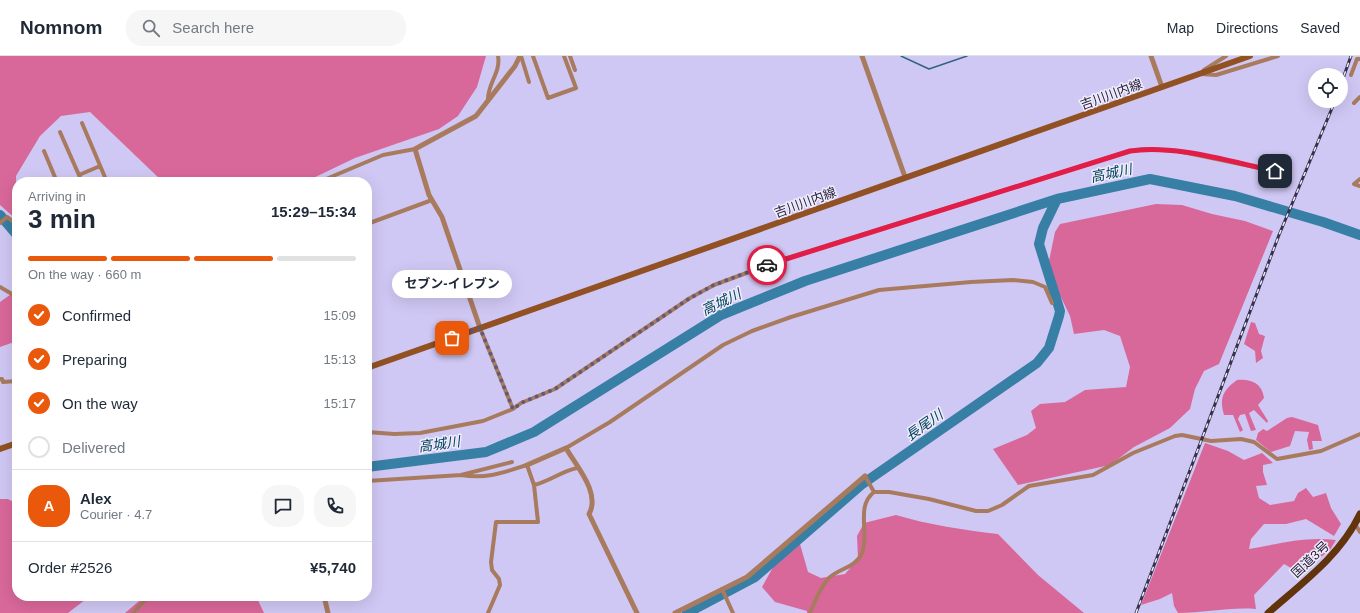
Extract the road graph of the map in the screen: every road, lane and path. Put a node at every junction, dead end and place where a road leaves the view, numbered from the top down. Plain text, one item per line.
1 (498, 56) edge
2 (520, 56) edge
3 (533, 56) edge
4 (564, 56) edge
5 (570, 56) edge
6 (862, 56) edge
7 (1151, 56) edge
8 (1226, 56) edge
9 (1250, 56) edge
10 (1278, 56) edge
11 (1360, 59) edge
12 (575, 70) dead end
13 (1199, 74) junction
14 (1351, 75) dead end
15 (529, 82) dead end
16 (1162, 87) junction
17 (1360, 97) edge
18 (488, 99) junction
19 (1354, 102) dead end
20 (82, 124) dead end
21 (60, 132) dead end
22 (414, 149) junction
23 (44, 151) dead end
24 (100, 166) junction
25 (1288, 174) dead end
26 (79, 175) joint
27 (55, 177) edge
28 (105, 177) edge
29 (331, 177) edge
30 (905, 177) junction
31 (1360, 179) edge
32 (1360, 186) edge
33 (432, 200) junction
34 (12, 220) edge
35 (372, 222) edge
36 (0, 223) edge
37 (0, 287) edge
38 (12, 294) edge
39 (1052, 303) dead end
40 (480, 328) junction
41 (372, 366) edge
42 (0, 379) edge
43 (12, 381) edge
44 (513, 409) junction
45 (372, 432) edge
46 (1360, 434) edge
47 (12, 445) edge
48 (566, 448) junction
49 (0, 449) edge
50 (512, 462) dead end
51 (527, 465) junction
52 (577, 468) junction
53 (461, 475) junction
54 (866, 477) joint
55 (372, 481) edge
56 (534, 485) junction
57 (874, 492) junction
58 (1360, 514) edge
59 (1355, 524) junction
60 (1360, 532) edge
61 (723, 592) junction
62 (145, 601) edge
63 (325, 601) edge
64 (328, 612) edge
65 (134, 613) edge
66 (488, 613) edge
67 (637, 613) edge
68 (676, 613) edge
69 (733, 613) edge
70 (810, 613) edge
71 (1268, 613) edge

1 - 18 street
2 - 15 street
2 - 18 street
3 - 4 street
5 - 12 street
6 - 30 street
7 - 16 street
8 - 13 street
9 - 13 main road, 吉川川内線
10 - 13 street
11 - 14 street
13 - 16 main road, 吉川川内線
16 - 30 main road, 吉川川内線
17 - 19 street
18 - 22 street
20 - 24 street
21 - 26 street
22 - 29 street
22 - 33 street
23 - 27 street
24 - 26 street
24 - 28 street
25 - 44 street
30 - 40 main road, 吉川川内線
31 - 32 street
33 - 35 street
33 - 40 street
34 - 36 street
37 - 38 street
39 - 48 street
40 - 41 main road, 吉川川内線
40 - 44 street
42 - 43 street
44 - 45 street
46 - 57 street
47 - 49 main road
48 - 51 street
48 - 52 street
50 - 53 street
51 - 53 street
51 - 56 street
52 - 56 street
52 - 67 street
53 - 55 street
54 - 57 street
54 - 61 street
56 - 66 street
57 - 70 street
58 - 59 highway, 国道3号
59 - 60 street
59 - 71 highway, 国道3号
61 - 68 street
61 - 69 street
62 - 65 street
63 - 64 street

